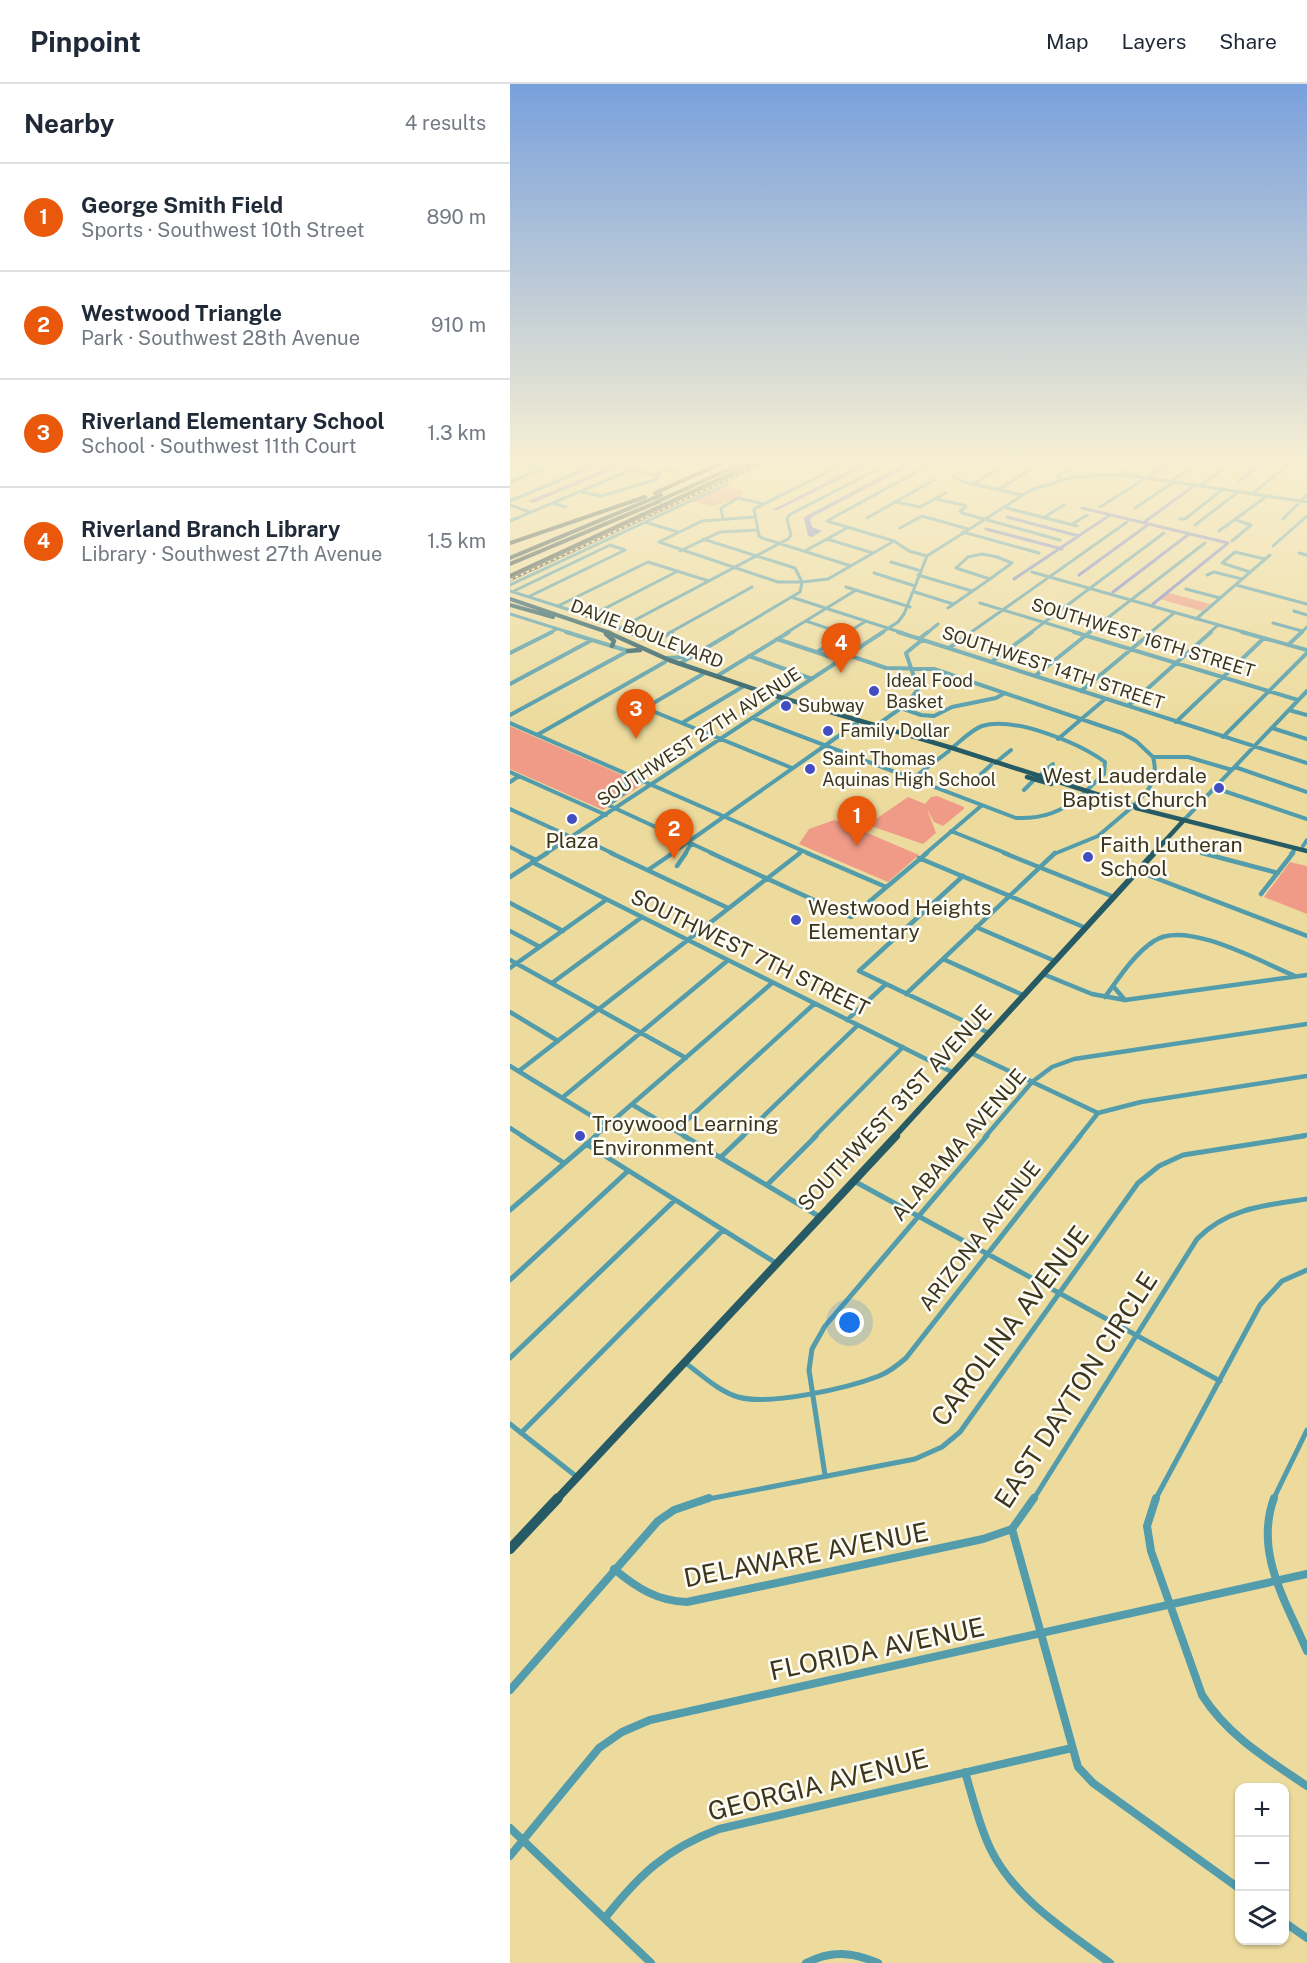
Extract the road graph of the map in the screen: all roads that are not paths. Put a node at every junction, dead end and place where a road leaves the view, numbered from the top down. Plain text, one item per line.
1 (540, 548) edge
2 (542, 548) edge
3 (543, 548) edge
4 (544, 548) edge
5 (559, 548) edge
6 (563, 548) edge
7 (571, 548) edge
8 (590, 548) edge
9 (602, 548) edge
10 (619, 548) edge
11 (671, 548) edge
12 (686, 548) edge
13 (732, 548) edge
14 (770, 548) edge
15 (794, 548) edge
16 (811, 548) edge
17 (856, 548) edge
18 (882, 548) edge
19 (904, 548) edge
20 (939, 548) edge
21 (1017, 548) edge
22 (1090, 548) edge
23 (1144, 548) edge
24 (1198, 548) edge
25 (680, 551) junction
26 (805, 551) junction
27 (873, 553) junction
28 (1299, 553) dead end
29 (1039, 554) dead end
30 (757, 555) junction
31 (1270, 555) dead end
32 (1307, 555) edge
33 (927, 556) junction
34 (1265, 559) junction
35 (510, 561) edge
36 (891, 562) dead end
37 (518, 566) junction
38 (851, 566) junction
39 (733, 568) junction
40 (510, 569) edge
41 (678, 571) junction
42 (918, 572) junction
43 (1032, 572) dead end
44 (1250, 572) junction
45 (874, 573) dead end
46 (1207, 575) dead end
47 (510, 576) edge
48 (1048, 577) junction
49 (990, 579) junction
50 (1242, 579) junction
51 (709, 581) junction
52 (802, 582) junction
53 (510, 585) edge
54 (1236, 585) junction
55 (915, 586) junction
56 (752, 587) dead end
57 (846, 587) dead end
58 (1089, 589) junction
59 (1186, 589) dead end
60 (856, 590) junction
61 (512, 591) edge
62 (972, 591) junction
63 (915, 592) junction
64 (530, 596) junction
65 (791, 597) junction
66 (510, 598) edge
67 (1220, 598) junction
68 (1131, 600) junction
69 (980, 603) dead end
70 (953, 604) junction
71 (1307, 604) edge
72 (510, 605) edge
73 (558, 606) junction
74 (910, 607) junction
75 (948, 608) dead end
76 (827, 609) junction
77 (1002, 610) junction
78 (1294, 611) dead end
79 (1174, 613) junction
80 (510, 614) edge
81 (1307, 615) edge
82 (588, 617) junction
83 (1196, 619) junction
84 (806, 621) junction
85 (866, 621) junction
86 (1044, 622) junction
87 (1272, 623) dead end
88 (938, 624) dead end
89 (1218, 626) junction
90 (1307, 627) edge
91 (620, 628) junction
92 (557, 629) junction
93 (888, 629) junction
94 (1302, 631) junction
95 (606, 634) junction
96 (845, 634) junction
97 (1087, 636) junction
98 (1264, 638) junction
99 (777, 639) junction
100 (921, 639) junction
101 (592, 640) junction
102 (653, 642) junction
103 (1288, 645) junction
104 (612, 646) junction
105 (949, 648) junction
106 (1132, 649) junction
107 (640, 650) junction
108 (628, 651) junction
109 (818, 652) junction
110 (1307, 652) edge
111 (510, 653) edge
112 (848, 655) junction
113 (656, 656) junction
114 (749, 656) junction
115 (689, 657) junction
116 (840, 660) junction
117 (672, 661) junction
118 (665, 662) junction
119 (991, 662) junction
120 (1177, 663) junction
121 (679, 664) junction
122 (685, 666) junction
123 (912, 668) junction
124 (703, 674) junction
125 (717, 676) junction
126 (1035, 676) junction
127 (1223, 677) junction
128 (963, 679) junction
129 (812, 680) junction
130 (510, 684) edge
131 (742, 685) junction
132 (954, 686) dead end
133 (1081, 691) junction
134 (1269, 691) junction
135 (1306, 692) edge
136 (1005, 693) junction
137 (783, 699) junction
138 (1105, 699) junction
139 (1298, 700) junction
140 (1128, 706) junction
141 (901, 708) junction
142 (821, 710) junction
143 (1289, 710) junction
144 (510, 715) edge
145 (1307, 715) edge
146 (753, 718) junction
147 (1082, 719) junction
148 (1176, 722) junction
149 (510, 723) edge
150 (682, 723) junction
151 (857, 723) junction
152 (877, 725) junction
153 (1272, 728) junction
154 (537, 735) junction
155 (1223, 737) junction
156 (721, 739) junction
157 (1307, 739) edge
158 (1058, 740) junction
159 (825, 746) junction
160 (1254, 747) junction
161 (950, 750) junction
162 (1011, 750) dead end
163 (1153, 757) junction
164 (993, 764) junction
165 (1053, 764) dead end
166 (1307, 764) edge
167 (792, 768) junction
168 (1233, 769) junction
169 (510, 772) edge
170 (981, 774) dead end
171 (519, 776) junction
172 (1037, 778) junction
173 (912, 779) junction
174 (510, 782) edge
175 (626, 784) dead end
176 (652, 784) junction
177 (1215, 788) junction
178 (1024, 790) dead end
179 (1084, 792) junction
180 (1307, 792) edge
181 (981, 806) junction
182 (1135, 807) junction
183 (510, 809) edge
184 (614, 809) junction
185 (606, 815) junction
186 (724, 816) junction
187 (1307, 819) edge
188 (1184, 820) junction
189 (951, 831) junction
190 (572, 836) junction
191 (1307, 840) edge
192 (689, 843) junction
193 (1163, 843) junction
194 (510, 847) edge
195 (1303, 848) edge
196 (802, 851) junction
197 (919, 858) junction
198 (534, 861) junction
199 (677, 866) dead end
200 (1038, 867) junction
201 (648, 870) junction
202 (1137, 871) junction
203 (1278, 873) junction
204 (963, 876) junction
205 (510, 877) edge
206 (766, 878) junction
207 (886, 887) junction
208 (1261, 894) dead end
209 (1008, 896) junction
210 (1114, 897) junction
211 (606, 900) junction
212 (510, 903) edge
213 (728, 908) junction
214 (642, 917) junction
215 (976, 927) junction
216 (1086, 928) junction
217 (510, 931) edge
218 (563, 931) junction
219 (1307, 936) edge
220 (687, 940) junction
221 (540, 947) junction
222 (943, 959) junction
223 (510, 960) edge
224 (727, 961) junction
225 (1055, 961) junction
226 (516, 964) junction
227 (1268, 966) junction
228 (510, 968) edge
229 (1042, 974) junction
230 (1307, 975) edge
231 (1295, 976) junction
232 (1266, 981) junction
233 (772, 983) junction
234 (552, 984) junction
235 (886, 984) junction
236 (1113, 986) junction
237 (906, 994) junction
238 (1023, 995) junction
239 (1105, 998) junction
240 (1125, 1000) junction
241 (814, 1004) junction
242 (598, 1009) junction
243 (510, 1012) edge
244 (847, 1020) junction
245 (1307, 1024) edge
246 (858, 1025) junction
247 (641, 1033) junction
248 (989, 1033) junction
249 (558, 1041) junction
250 (903, 1047) junction
251 (971, 1053) junction
252 (686, 1058) junction
253 (510, 1065) edge
254 (519, 1071) junction
255 (952, 1072) junction
256 (1307, 1076) edge
257 (1032, 1082) junction
258 (562, 1098) junction
259 (633, 1104) junction
260 (1098, 1113) junction
261 (608, 1126) junction
262 (510, 1128) edge
263 (676, 1130) junction
264 (1307, 1135) edge
265 (586, 1144) junction
266 (721, 1157) junction
267 (564, 1163) junction
268 (628, 1171) junction
269 (854, 1181) junction
270 (767, 1185) junction
271 (1307, 1199) edge
272 (675, 1200) junction
273 (513, 1203) edge
274 (510, 1210) edge
275 (918, 1216) junction
276 (820, 1217) junction
277 (723, 1230) junction
278 (988, 1254) junction
279 (776, 1263) junction
280 (1307, 1270) edge
281 (510, 1280) edge
282 (1061, 1294) junction
283 (1138, 1336) junction
284 (510, 1358) edge
285 (684, 1362) junction
286 (1220, 1381) junction
287 (813, 1391) junction
288 (510, 1424) edge
289 (1307, 1430) edge
290 (521, 1433) junction
291 (825, 1475) junction
292 (577, 1477) junction
293 (1012, 1529) junction
294 (511, 1534) edge
295 (518, 1541) junction
296 (510, 1550) edge
297 (614, 1569) junction
298 (1307, 1574) edge
299 (1278, 1582) junction
300 (1172, 1605) junction
301 (1041, 1635) junction
302 (1307, 1651) edge
303 (510, 1690) edge
304 (1072, 1748) junction
305 (965, 1772) junction
306 (1307, 1785) edge
307 (510, 1828) edge
308 (523, 1840) junction
309 (510, 1856) edge
310 (1235, 1886) edge
311 (605, 1918) junction
312 (1289, 1925) edge
313 (1307, 1938) edge
314 (651, 1963) edge
315 (806, 1963) edge
316 (878, 1963) edge
317 (1110, 1963) edge

1 - 35 highway
2 - 35 highway
3 - 35 highway
4 - 35 highway
5 - 37 highway
6 - 37 highway
7 - 47 highway
8 - 53 street
9 - 61 street
10 - 64 street
11 - 25 street
12 - 25 street
13 - 30 street
14 - 30 street
15 - 26 street
16 - 26 street
17 - 27 street
18 - 27 street
19 - 33 street
20 - 33 street
21 - 29 street
22 - 48 street
23 - 58 street
24 - 68 street
25 - 39 street
26 - 38 street
27 - 38 street
28 - 32 street
30 - 39 street
30 - 52 street
31 - 34 street
33 - 42 street, SOUTHWEST 27TH AVENUE
34 - 44 street
34 - 44 street
36 - 42 street
37 - 40 highway
38 - 52 street
39 - 51 street
39 - 52 street
41 - 51 street
41 - 73 street
41 - 82 street
42 - 55 street, SOUTHWEST 27TH AVENUE
42 - 62 street
43 - 48 street
44 - 50 street
45 - 55 street
46 - 50 street
48 - 58 street
48 - 77 street
49 - 49 street
49 - 62 street
50 - 54 street
51 - 91 street
52 - 65 street
54 - 67 street
54 - 71 street
55 - 63 street, SOUTHWEST 27TH AVENUE
56 - 102 street
57 - 60 street
58 - 68 street
58 - 86 street
59 - 67 street
60 - 74 street
60 - 76 street
61 - 64 street
62 - 70 street
63 - 70 street
63 - 74 street, SOUTHWEST 27TH AVENUE
64 - 73 street
65 - 76 street, SOUTHWEST 14TH STREET
65 - 115 street
66 - 113 main road, DAVIE BOULEVARD
67 - 83 street
68 - 79 street
68 - 97 street
69 - 77 street, SOUTHWEST 16TH STREET
70 - 75 street
72 - 95 main road, DAVIE BOULEVARD
73 - 82 street
74 - 93 street, SOUTHWEST 27TH AVENUE
76 - 84 street
76 - 85 street, SOUTHWEST 14TH STREET
77 - 86 street, SOUTHWEST 16TH STREET
77 - 105 street
78 - 81 street
79 - 83 street
79 - 106 street
80 - 92 street
82 - 91 street
83 - 89 street
84 - 96 street
84 - 99 street
85 - 93 street, SOUTHWEST 14TH STREET
85 - 96 street
86 - 97 street, SOUTHWEST 16TH STREET
86 - 119 street
87 - 94 street
88 - 100 street
89 - 98 street
89 - 120 street
90 - 94 street
91 - 102 street
92 - 101 street
92 - 111 street
93 - 100 street, SOUTHWEST 14TH STREET
93 - 112 street, SOUTHWEST 27TH AVENUE
94 - 103 street
95 - 104 main road
95 - 107 main road, DAVIE BOULEVARD
96 - 109 street
97 - 106 street, SOUTHWEST 16TH STREET
97 - 126 street
98 - 103 street
98 - 127 street
99 - 109 street
99 - 114 street
100 - 105 street, SOUTHWEST 14TH STREET
100 - 123 street
101 - 104 street
101 - 130 street
102 - 115 street
103 - 110 street
104 - 108 street
105 - 119 street, SOUTHWEST 14TH STREET
106 - 120 street, SOUTHWEST 16TH STREET
106 - 133 street
107 - 108 main road
107 - 113 main road, DAVIE BOULEVARD
108 - 144 street
109 - 116 street
110 - 134 street
112 - 116 street, SOUTHWEST 27TH AVENUE
112 - 123 street
113 - 115 street
113 - 117 main road, DAVIE BOULEVARD
113 - 118 main road, DAVIE BOULEVARD
114 - 125 street
114 - 129 street
115 - 117 street
115 - 121 street
116 - 129 street, SOUTHWEST 27TH AVENUE
117 - 121 main road, DAVIE BOULEVARD
118 - 122 main road
118 - 124 main road, DAVIE BOULEVARD
118 - 154 street
119 - 126 street, SOUTHWEST 14TH STREET
120 - 127 street, SOUTHWEST 16TH STREET
120 - 140 street
121 - 122 main road, DAVIE BOULEVARD
122 - 125 main road, DAVIE BOULEVARD
123 - 128 street
123 - 141 street
124 - 131 main road, DAVIE BOULEVARD
124 - 150 street
125 - 131 main road, DAVIE BOULEVARD
126 - 133 street, SOUTHWEST 14TH STREET
127 - 134 street, SOUTHWEST 16TH STREET
127 - 148 street
128 - 132 street
128 - 136 street
129 - 137 street, SOUTHWEST 27TH AVENUE
131 - 137 main road, DAVIE BOULEVARD
131 - 150 street
133 - 138 street, SOUTHWEST 14TH STREET
134 - 139 street, SOUTHWEST 16TH STREET
134 - 155 street
135 - 139 street, SOUTHWEST 31ST AVENUE
136 - 141 street
136 - 147 street
137 - 142 main road, DAVIE BOULEVARD
137 - 146 street, SOUTHWEST 27TH AVENUE
138 - 140 street, SOUTHWEST 14TH STREET
138 - 147 street
139 - 143 street, SOUTHWEST 31ST AVENUE
140 - 148 street, SOUTHWEST 14TH STREET
141 - 152 street
142 - 151 main road, DAVIE BOULEVARD
142 - 152 main road, DAVIE BOULEVARD
143 - 145 street
143 - 153 street, SOUTHWEST 31ST AVENUE
146 - 156 street, SOUTHWEST 27TH AVENUE
146 - 159 street
147 - 158 street
147 - 163 street
148 - 155 street, SOUTHWEST 14TH STREET
149 - 154 street
150 - 156 street
151 - 152 main road
151 - 159 street
151 - 161 main road, DAVIE BOULEVARD
152 - 161 main road, DAVIE BOULEVARD
153 - 157 street
153 - 160 street, SOUTHWEST 31ST AVENUE
154 - 176 street
155 - 160 street, SOUTHWEST 14TH STREET
156 - 167 street
156 - 176 street, SOUTHWEST 27TH AVENUE
158 - 161 street
158 - 179 street
159 - 167 street
159 - 173 street
160 - 166 street, SOUTHWEST 14TH STREET
160 - 168 street, SOUTHWEST 31ST AVENUE
161 - 164 main road, DAVIE BOULEVARD
161 - 164 main road, DAVIE BOULEVARD
161 - 173 street
162 - 164 street
163 - 168 street
163 - 182 street
164 - 170 street
164 - 172 main road, DAVIE BOULEVARD
165 - 172 street
167 - 186 street
168 - 177 street, SOUTHWEST 31ST AVENUE
168 - 180 street
169 - 171 street
171 - 174 street
171 - 185 street
172 - 178 street
172 - 179 main road, DAVIE BOULEVARD
173 - 181 street
175 - 184 street
176 - 184 street, SOUTHWEST 27TH AVENUE
176 - 186 street
177 - 187 street
177 - 188 street, SOUTHWEST 31ST AVENUE
179 - 181 street
179 - 182 main road, DAVIE BOULEVARD
179 - 182 main road, DAVIE BOULEVARD
181 - 189 street
182 - 188 main road, DAVIE BOULEVARD
182 - 200 street
183 - 190 street
184 - 185 street, SOUTHWEST 27TH AVENUE
184 - 192 street
185 - 190 street, SOUTHWEST 27TH AVENUE
186 - 192 street
186 - 196 street
188 - 193 main road, SOUTHWEST 31ST AVENUE
188 - 195 main road, DAVIE BOULEVARD
189 - 197 street
189 - 200 street
190 - 198 street, SOUTHWEST 27TH AVENUE
190 - 201 street
191 - 195 street
192 - 199 street
192 - 201 street
192 - 206 street
193 - 202 main road, SOUTHWEST 31ST AVENUE
193 - 203 street
194 - 198 street, SOUTHWEST 7TH STREET
195 - 203 street
196 - 206 street
196 - 207 street
197 - 204 street
197 - 207 street
198 - 205 street, SOUTHWEST 27TH AVENUE
198 - 211 street, SOUTHWEST 7TH STREET
200 - 209 street
200 - 210 street
201 - 213 street
202 - 210 main road, SOUTHWEST 31ST AVENUE
202 - 219 street
203 - 208 street
204 - 209 street
204 - 235 street
206 - 207 street
206 - 213 street
209 - 215 street
209 - 216 street
210 - 216 main road, SOUTHWEST 31ST AVENUE
211 - 214 street, SOUTHWEST 7TH STREET
211 - 218 street
212 - 218 street
213 - 220 street
214 - 220 street, SOUTHWEST 7TH STREET
214 - 234 street
215 - 222 street
215 - 225 street
216 - 225 main road, SOUTHWEST 31ST AVENUE
217 - 221 street
218 - 221 street
220 - 224 street, SOUTHWEST 7TH STREET
220 - 242 street
221 - 226 street
222 - 237 street
222 - 238 street
223 - 226 street
224 - 233 street, SOUTHWEST 7TH STREET
224 - 247 street
225 - 229 main road, SOUTHWEST 31ST AVENUE
226 - 228 street
226 - 234 street
227 - 231 street
227 - 232 street
227 - 236 street
229 - 238 main road, SOUTHWEST 31ST AVENUE
229 - 239 street
230 - 231 street
231 - 232 street
232 - 240 street
233 - 241 street, SOUTHWEST 7TH STREET
233 - 252 street
234 - 242 street
235 - 237 street
235 - 244 street
236 - 239 street
236 - 240 street
237 - 248 street
238 - 248 main road, SOUTHWEST 31ST AVENUE
239 - 240 street
241 - 244 street, SOUTHWEST 7TH STREET
241 - 263 street
242 - 247 street
242 - 249 street
243 - 249 street
244 - 246 street, SOUTHWEST 7TH STREET
245 - 257 street, ALABAMA AVENUE
246 - 250 street, SOUTHWEST 7TH STREET
246 - 266 street
247 - 252 street
247 - 258 street
248 - 251 main road, SOUTHWEST 31ST AVENUE
249 - 254 street
250 - 255 street, SOUTHWEST 7TH STREET
250 - 270 street
251 - 255 main road, SOUTHWEST 31ST AVENUE
251 - 257 street
252 - 259 street
253 - 254 street
254 - 258 street
255 - 269 main road, SOUTHWEST 31ST AVENUE
256 - 260 street
257 - 260 street
257 - 275 street, ALABAMA AVENUE
258 - 261 street
259 - 261 street
259 - 263 street
260 - 278 street, ARIZONA AVENUE
261 - 265 street
262 - 267 street
263 - 266 street
264 - 282 street, CAROLINA AVENUE
265 - 267 street
265 - 268 street
266 - 270 street
267 - 273 street
268 - 272 street
268 - 281 street
269 - 275 street
269 - 276 main road, SOUTHWEST 31ST AVENUE
270 - 276 street
271 - 283 street, EAST DAYTON CIRCLE
272 - 277 street
272 - 284 street
273 - 274 street
275 - 278 street
275 - 287 street, ALABAMA AVENUE
276 - 279 main road, SOUTHWEST 31ST AVENUE
277 - 279 street
277 - 290 street
278 - 282 street
278 - 287 street, ARIZONA AVENUE
279 - 285 main road, SOUTHWEST 31ST AVENUE
280 - 286 street
282 - 283 street
282 - 291 street, CAROLINA AVENUE
283 - 286 street
283 - 293 street, EAST DAYTON CIRCLE
285 - 287 street, ARIZONA AVENUE
285 - 292 main road, SOUTHWEST 31ST AVENUE
286 - 300 street
287 - 291 street, ALABAMA AVENUE
288 - 290 street
289 - 299 street
290 - 292 street
291 - 297 street, CAROLINA AVENUE
292 - 295 main road, SOUTHWEST 31ST AVENUE
293 - 297 street, DELAWARE AVENUE
293 - 301 street, EAST DAYTON CIRCLE
294 - 295 street
295 - 296 main road, SOUTHWEST 31ST AVENUE
297 - 303 street, CAROLINA AVENUE
298 - 299 street, FLORIDA AVENUE
299 - 300 street, FLORIDA AVENUE
299 - 302 street
300 - 301 street, FLORIDA AVENUE
300 - 306 street
301 - 304 street, EAST DAYTON CIRCLE
301 - 308 street, FLORIDA AVENUE
304 - 305 street, GEORGIA AVENUE
304 - 310 street, EAST DAYTON CIRCLE
305 - 311 street, GEORGIA AVENUE
305 - 317 street
307 - 308 street
308 - 309 street, FLORIDA AVENUE
308 - 311 street
311 - 314 street
312 - 313 street
315 - 316 street

